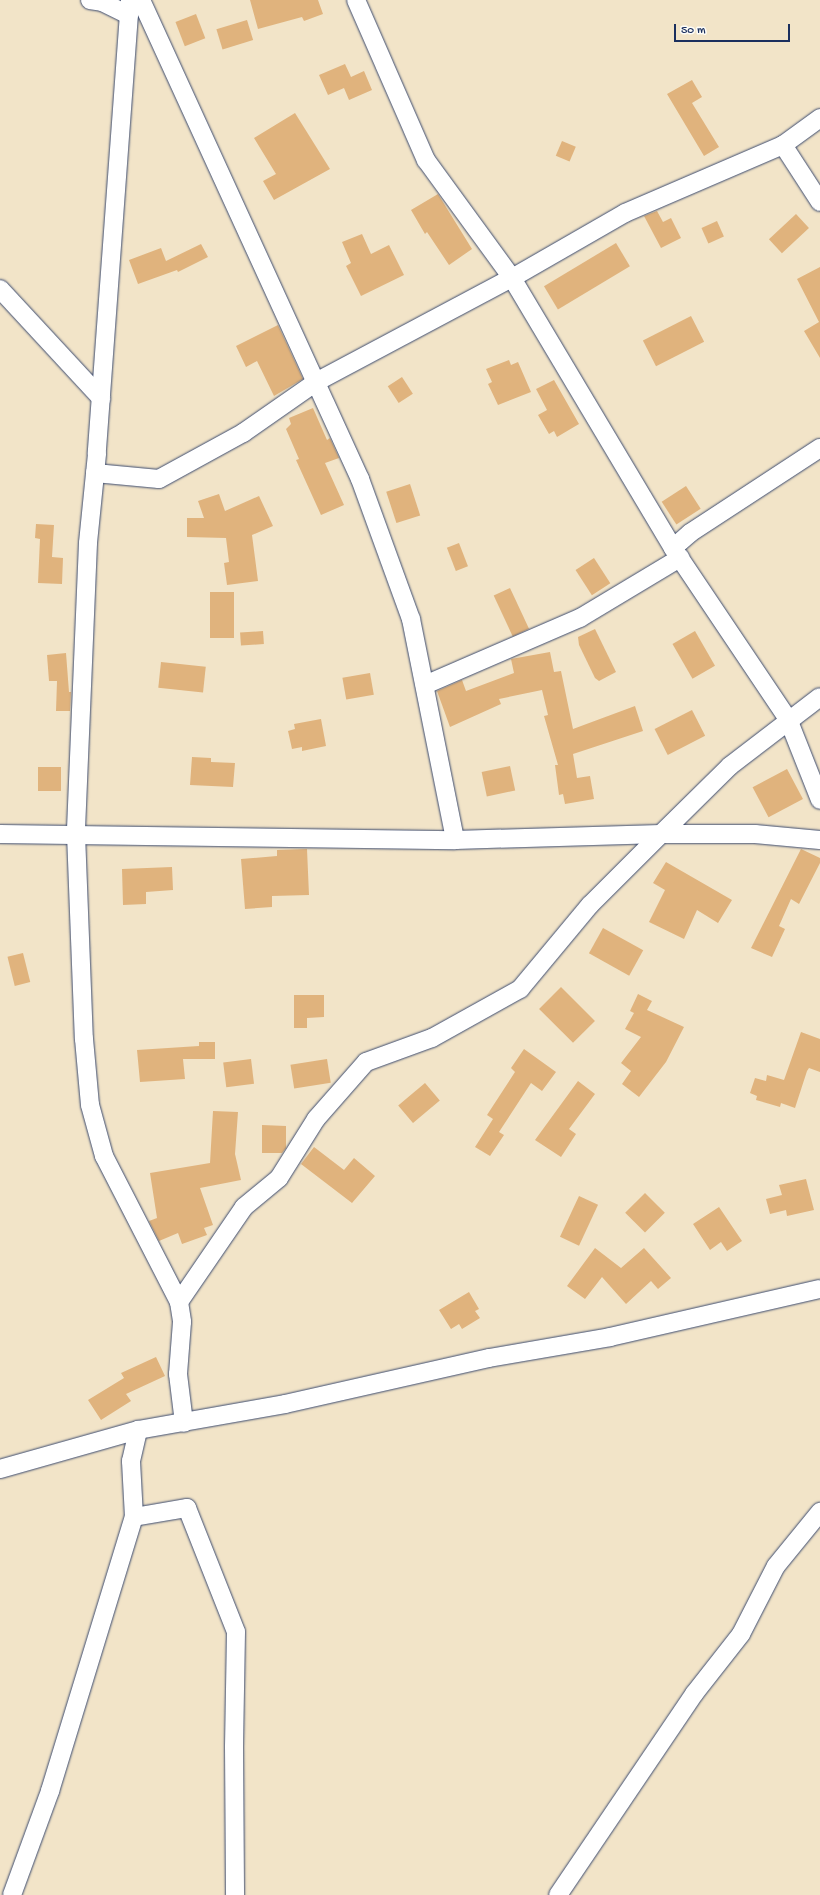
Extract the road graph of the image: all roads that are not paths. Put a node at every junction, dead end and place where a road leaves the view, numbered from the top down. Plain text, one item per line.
1 (90, 0) edge
2 (141, 0) edge
3 (356, 0) edge
4 (129, 8) edge
5 (820, 118) edge
6 (783, 145) junction
7 (820, 202) edge
8 (512, 278) junction
9 (0, 289) edge
10 (316, 382) junction
11 (101, 398) junction
12 (820, 448) edge
13 (95, 473) junction
14 (677, 553) junction
15 (425, 686) junction
16 (820, 697) edge
17 (788, 719) junction
18 (820, 800) edge
19 (0, 834) edge
20 (76, 834) junction
21 (660, 834) junction
22 (455, 840) junction
23 (820, 840) edge
24 (820, 1289) edge
25 (179, 1302) junction
26 (184, 1423) junction
27 (138, 1430) junction
28 (0, 1469) edge
29 (820, 1512) edge
30 (134, 1517) junction
31 (12, 1895) edge
32 (236, 1895) edge
33 (558, 1895) edge

1 - 4 street
2 - 10 street
3 - 8 street
4 - 11 street
5 - 6 street
6 - 7 street
6 - 8 street
8 - 10 street
8 - 14 street
9 - 11 street
10 - 13 street
10 - 15 street
11 - 13 street
12 - 14 street
13 - 20 street
14 - 15 street
14 - 17 street
15 - 22 street
16 - 17 street
17 - 18 street
17 - 21 street
19 - 20 street
20 - 22 street
20 - 25 street
21 - 22 street
21 - 23 street
21 - 25 street
24 - 26 street
25 - 26 street
26 - 27 street
27 - 28 street
27 - 30 street
29 - 33 street
30 - 31 street
30 - 32 street

